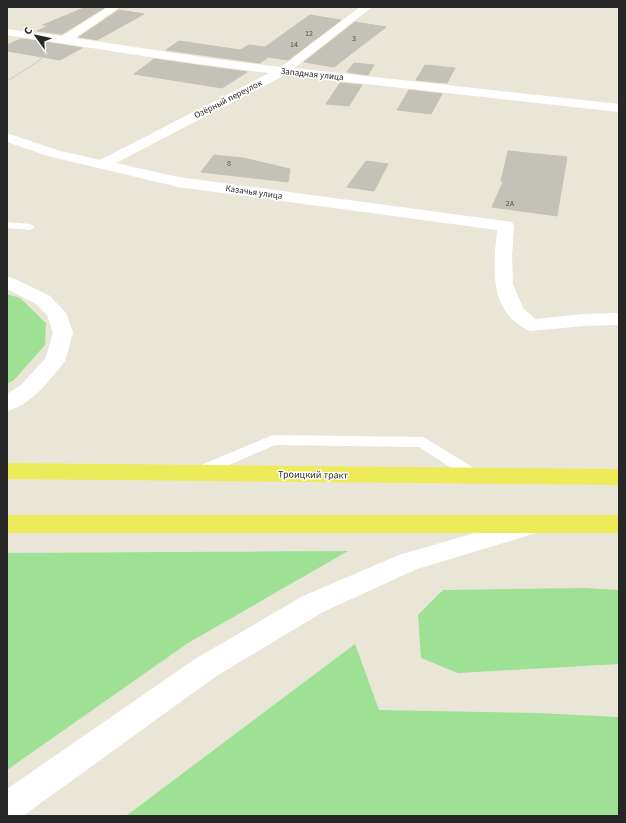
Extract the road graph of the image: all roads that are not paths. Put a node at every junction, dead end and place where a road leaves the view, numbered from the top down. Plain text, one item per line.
1 (115, 7) edge
2 (367, 7) edge
3 (7, 32) edge
4 (64, 40) junction
5 (284, 70) junction
6 (619, 108) edge
7 (7, 137) edge
8 (101, 164) junction
9 (7, 225) edge
10 (30, 227) dead end
11 (7, 282) edge
12 (619, 319) edge
13 (7, 404) edge
14 (7, 471) edge
15 (197, 473) junction
16 (476, 476) junction
17 (619, 477) edge
18 (7, 524) edge
19 (539, 524) junction
20 (619, 524) edge
21 (7, 808) edge

1 - 4 street
2 - 5 street, Озёрный переулок
3 - 4 street, Западная улица
4 - 5 street, Западная улица
5 - 6 street, Западная улица
5 - 8 street, Озёрный переулок
7 - 8 street, Казачья улица
8 - 12 street, Казачья улица
9 - 10 lane
11 - 13 street
14 - 15 main road, Троицкий тракт
15 - 16 main road, Троицкий тракт
15 - 16 lane
16 - 17 main road, Троицкий тракт
18 - 19 main road
19 - 20 main road
19 - 21 street

